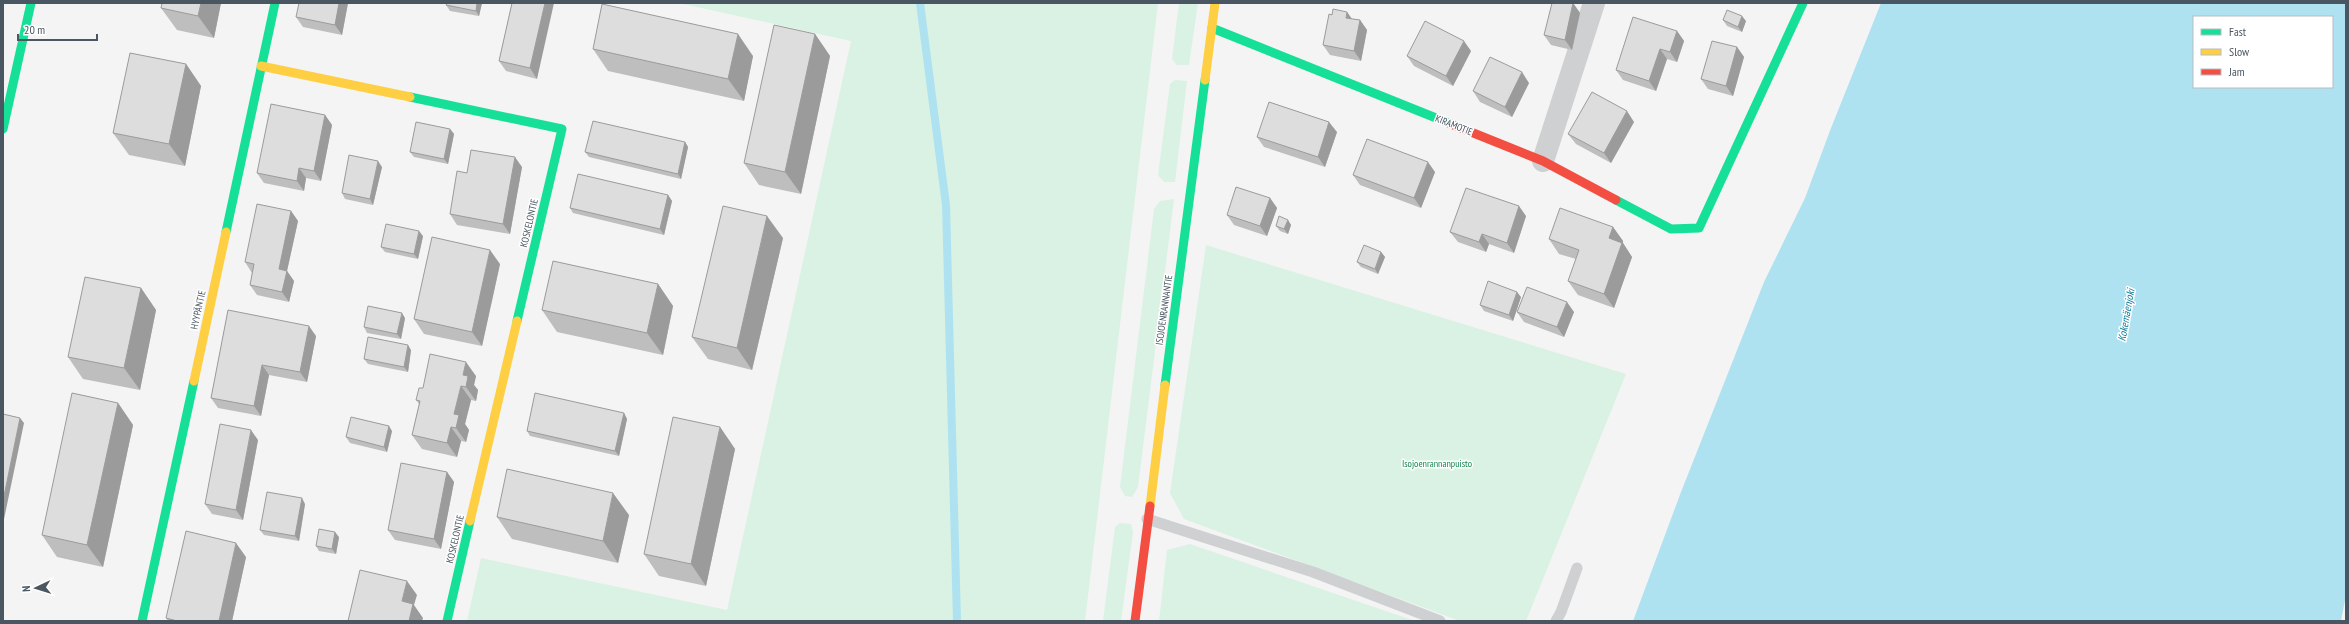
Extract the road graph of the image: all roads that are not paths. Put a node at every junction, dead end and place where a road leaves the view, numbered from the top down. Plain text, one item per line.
1 (31, 3) edge
2 (275, 3) edge
3 (1215, 3) edge
4 (1594, 3) edge
5 (1802, 3) edge
6 (1212, 28) junction
7 (261, 66) junction
8 (3, 129) edge
9 (1543, 161) junction
10 (1147, 519) junction
11 (1577, 568) dead end
12 (142, 621) edge
13 (447, 621) edge
14 (1136, 621) edge
15 (1440, 621) edge
16 (1556, 621) edge

1 - 8 street
2 - 7 street, HYYPÄNTIE
3 - 6 street, ISOJOENRANNANTIE
4 - 9 street
5 - 9 street, KIRAMOTIE
6 - 9 street, KIRAMOTIE
6 - 10 street, ISOJOENRANNANTIE
7 - 12 street, HYYPÄNTIE
7 - 13 street, KOSKELONTIE
10 - 14 street, ISOJOENRANNANTIE
10 - 15 lane
11 - 16 lane

